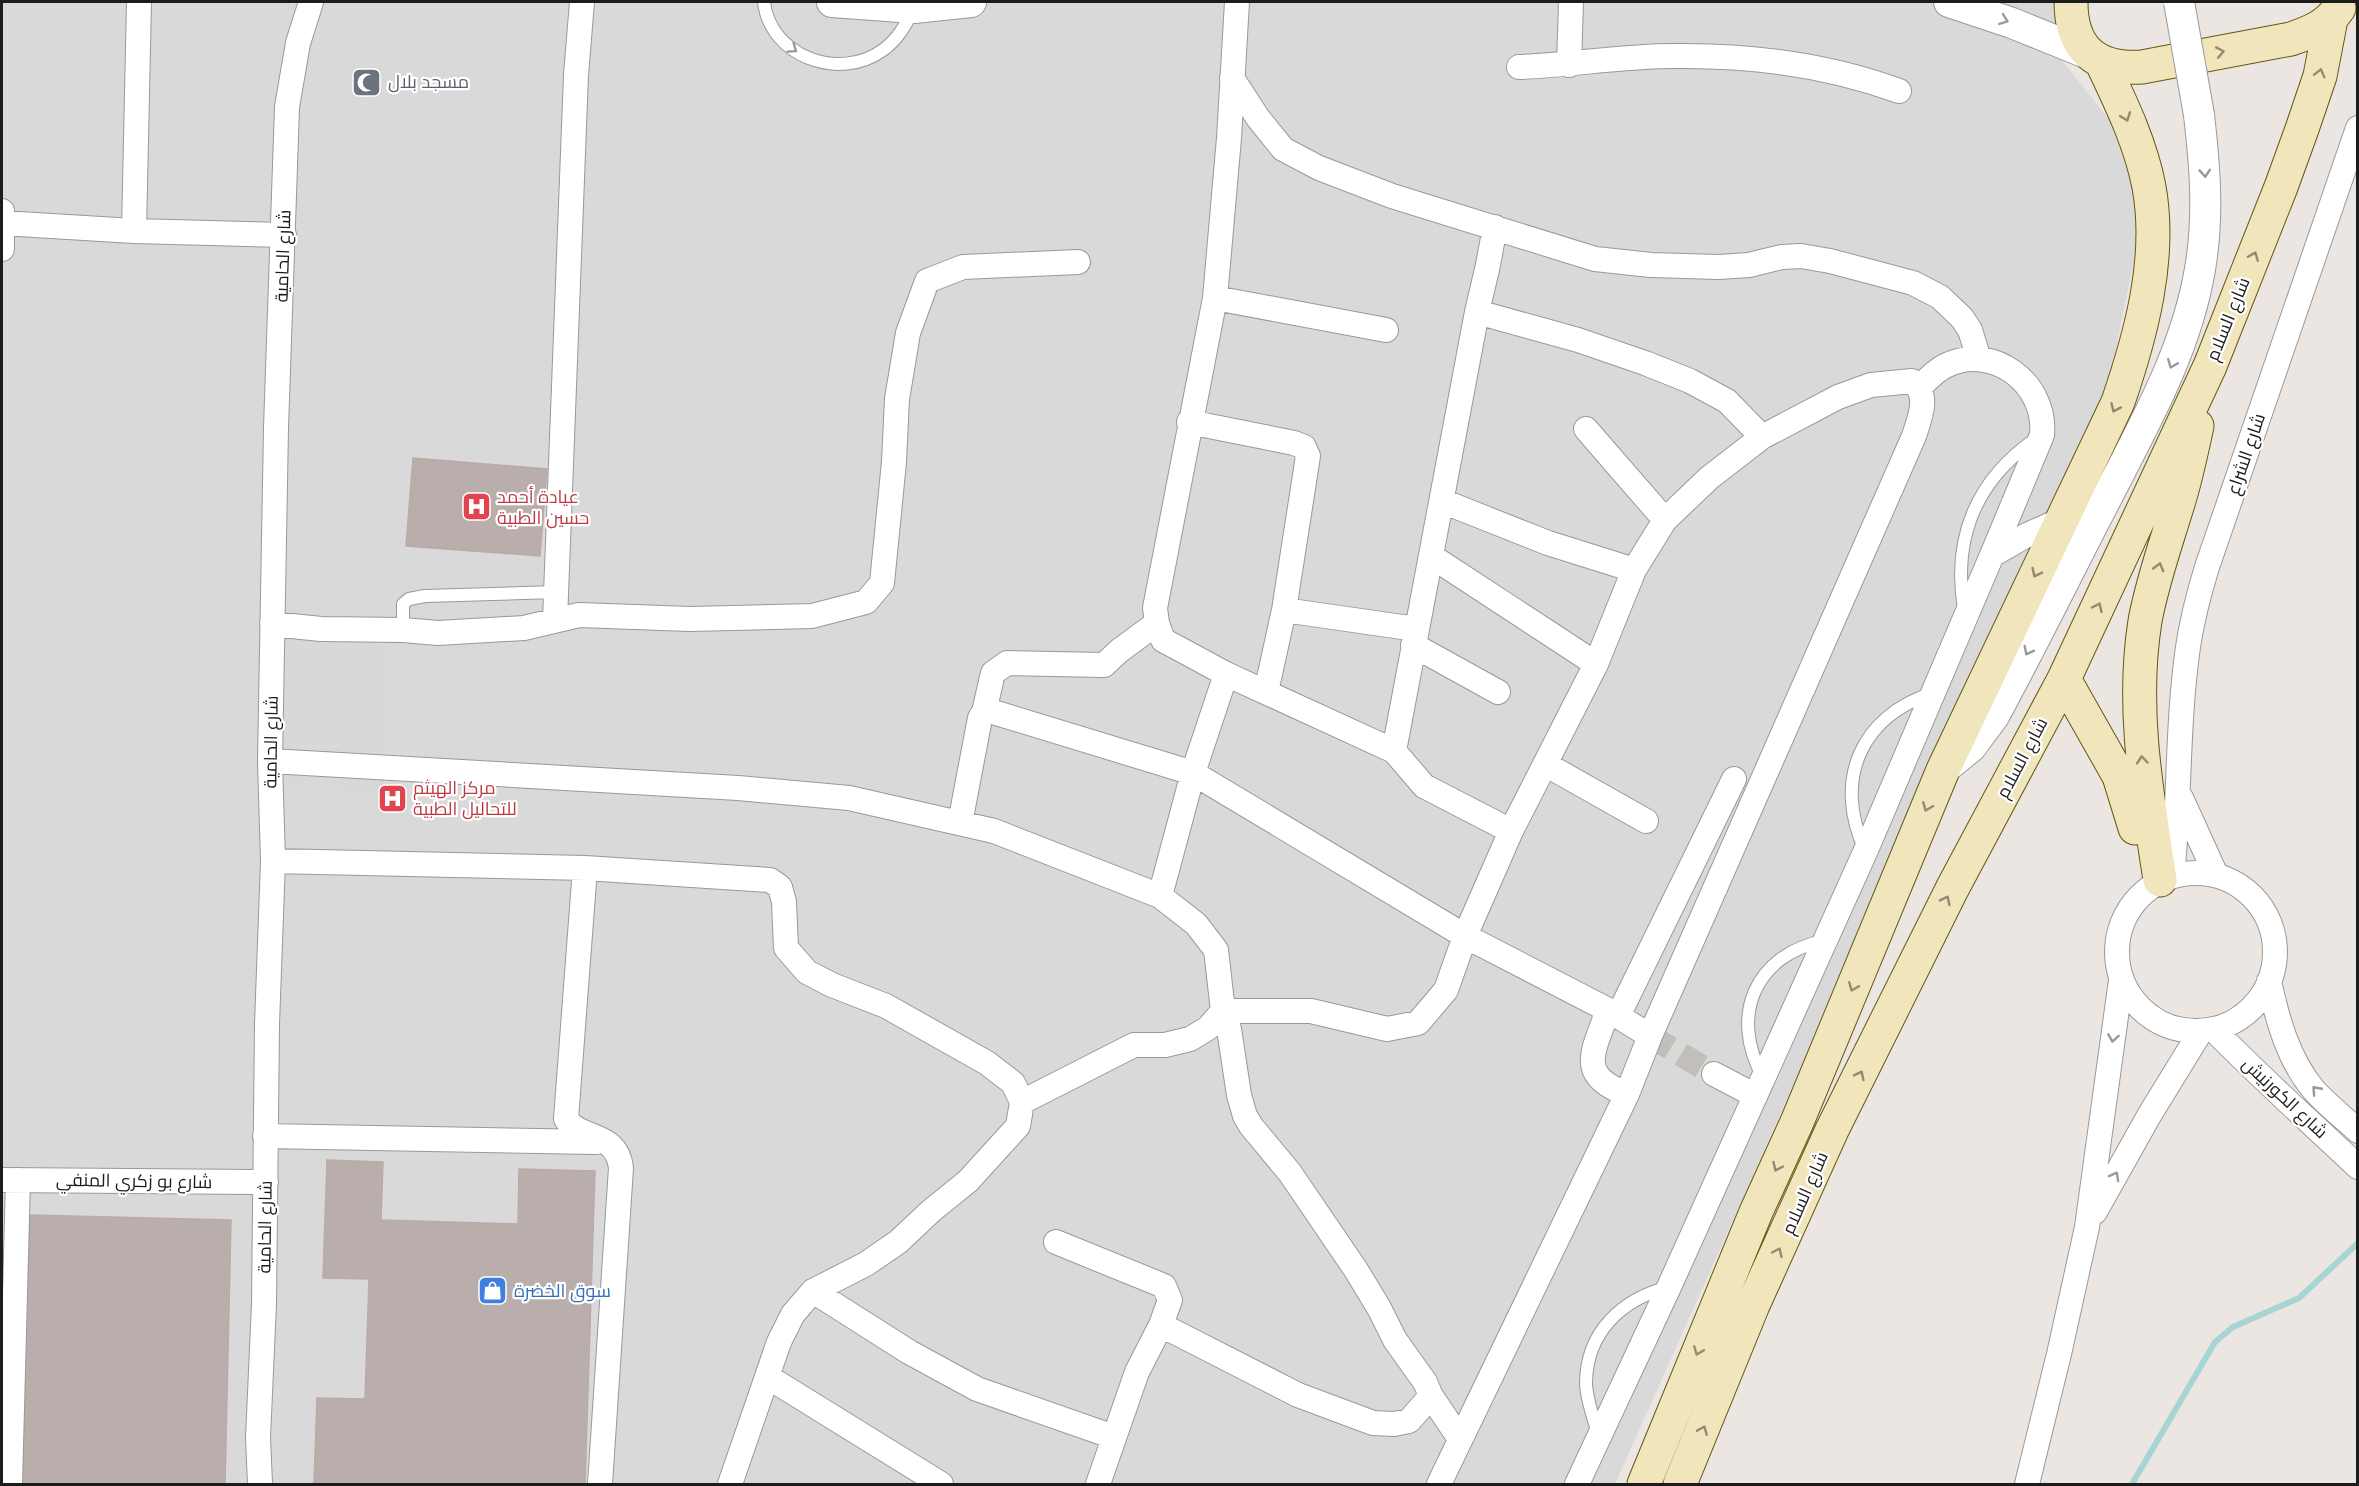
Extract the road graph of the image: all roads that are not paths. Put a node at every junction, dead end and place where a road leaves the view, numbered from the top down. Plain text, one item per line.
1 (139, 2) edge
2 (311, 2) edge
3 (582, 2) edge
4 (764, 2) edge
5 (832, 2) edge
6 (971, 2) edge
7 (1237, 2) edge
8 (1571, 2) edge
9 (1949, 2) edge
10 (2071, 2) edge
11 (2179, 2) edge
12 (914, 8) junction
13 (2337, 10) edge
14 (2097, 59) junction
15 (1569, 65) junction
16 (1519, 67) dead end
17 (1232, 78) junction
18 (1899, 91) dead end
19 (2358, 128) edge
20 (2, 219) edge
21 (1495, 227) junction
22 (134, 231) junction
23 (284, 234) junction
24 (2, 249) edge
25 (1078, 262) dead end
26 (1215, 298) junction
27 (1477, 312) junction
28 (1386, 330) dead end
29 (1979, 359) junction
30 (2210, 366) junction
31 (1920, 387) junction
32 (1189, 422) junction
33 (1586, 429) dead end
34 (2042, 435) junction
35 (1762, 437) junction
36 (1442, 501) junction
37 (1665, 520) junction
38 (2061, 520) junction
39 (1431, 555) junction
40 (1992, 555) junction
41 (1634, 570) junction
42 (556, 592) junction
43 (1284, 610) junction
44 (1966, 616) junction
45 (555, 620) junction
46 (1157, 623) junction
47 (272, 624) junction
48 (403, 630) junction
49 (1415, 637) junction
50 (1596, 664) junction
51 (1226, 674) junction
52 (2064, 679) junction
53 (1266, 692) junction
54 (1498, 692) dead end
55 (1934, 693) junction
56 (984, 712) junction
57 (1394, 751) junction
58 (270, 761) junction
59 (1545, 764) junction
60 (1942, 770) junction
61 (1193, 773) junction
62 (1734, 779) dead end
63 (2178, 790) junction
64 (1646, 821) dead end
65 (960, 823) junction
66 (1511, 831) junction
67 (1866, 850) junction
68 (273, 861) junction
69 (585, 868) junction
70 (2216, 875) junction
71 (2158, 883) junction
72 (1160, 896) junction
73 (1465, 936) junction
74 (1823, 941) junction
75 (2121, 980) junction
76 (2269, 981) junction
77 (1223, 1011) junction
78 (1613, 1013) junction
79 (2207, 1030) junction
80 (1650, 1036) junction
81 (1714, 1074) tunnel mouth
82 (1758, 1086) junction
83 (1627, 1094) junction
84 (1022, 1102) junction
85 (2358, 1131) edge
86 (265, 1136) junction
87 (604, 1142) junction
88 (2358, 1167) edge
89 (10, 1180) edge
90 (267, 1182) junction
91 (2087, 1227) junction
92 (1056, 1242) dead end
93 (1669, 1287) junction
94 (813, 1291) junction
95 (1161, 1325) junction
96 (768, 1377) junction
97 (1431, 1396) junction
98 (1114, 1437) junction
99 (1599, 1437) junction
100 (1460, 1439) junction
101 (10, 1485) edge
102 (260, 1485) edge
103 (600, 1485) edge
104 (730, 1485) edge
105 (941, 1485) edge
106 (1098, 1485) edge
107 (1439, 1485) edge
108 (1577, 1485) edge
109 (1644, 1485) edge
110 (1680, 1485) edge
111 (2027, 1485) edge

1 - 22 street
2 - 23 street, شارع الحامية
3 - 42 street
4 -> 12 lane
5 - 12 street
6 - 12 street
7 - 17 street
8 - 15 street
9 -> 14 street
10 - 14 main road, شارع السلام
11 -> 60 street, bridge
14 -> 13 main road
30 -> 13 main road, شارع السلام
14 -> 38 main road, شارع السلام
15 - 16 street
15 - 18 street
17 - 21 street
17 - 26 street
19 - 63 street, شارع الشراع
20 - 22 street
20 - 24 street
21 - 27 street
21 - 29 street
22 - 23 street
23 - 47 street, شارع الحامية
25 - 45 street
26 - 28 street
26 - 32 street
27 - 35 street
27 - 36 street
29 - 31 street
29 - 34 street
52 -> 30 main road, شارع السلام
71 -> 30 main road
31 - 35 street
31 - 80 street
32 - 43 street
32 - 46 street
33 - 37 street
34 - 40 street
34 - 44 lane
35 - 37 street
36 - 39 street
36 - 41 street
37 - 41 street
38 - 40 street
38 -> 60 main road, شارع السلام
39 - 49 street
39 - 50 street
40 - 44 street
41 - 50 street
42 - 45 street
42 - 48 lane
43 - 49 street
43 - 53 street
44 - 55 street
45 - 48 street
46 - 51 street
46 - 56 street
47 - 48 street
47 - 58 street, شارع الحامية
49 - 54 street
49 - 57 street
50 - 59 street
51 - 53 street
51 - 61 street
52 - 71 main road
110 -> 52 main road, شارع السلام
53 - 57 street
55 - 67 street
55 - 67 lane
56 - 61 street
56 - 65 street
57 - 66 street
58 - 65 street
58 - 68 street, شارع الحامية
59 - 64 street
59 - 66 street
60 -> 109 main road, شارع السلام
61 - 72 street
61 - 73 street
62 - 78 street
63 - 70 street
63 - 71 street, شارع الشراع
65 - 72 street
66 - 73 street
67 - 74 street
68 - 69 street
68 - 86 street, شارع الحامية
69 - 84 street
69 - 87 street
70 - 71 street
70 - 76 street
71 - 75 street
72 - 77 street
73 - 77 street
73 - 78 street
74 - 82 street
74 - 82 lane
75 - 79 street
75 -> 91 street
76 - 79 street
85 -> 76 street, شارع الكورنيش
77 - 84 street
77 - 97 street
78 - 80 street
78 - 83 street
79 - 88 street, شارع الكورنيش
91 -> 79 street
80 - 83 street
81 - 82 street
82 - 93 street
83 - 100 street
84 - 94 street
86 - 87 street
86 - 90 street, شارع الحامية
87 - 103 street
89 - 90 street, شارع بو زكري المنفي
89 - 101 street
90 - 102 street, شارع الحامية
91 - 111 street
92 - 95 street
93 - 99 street
93 - 99 lane
94 - 96 street
94 - 98 street
95 - 97 street
95 - 98 street
96 - 104 street
96 - 105 street
97 - 100 street
98 - 106 street
99 - 108 street
100 - 107 street

